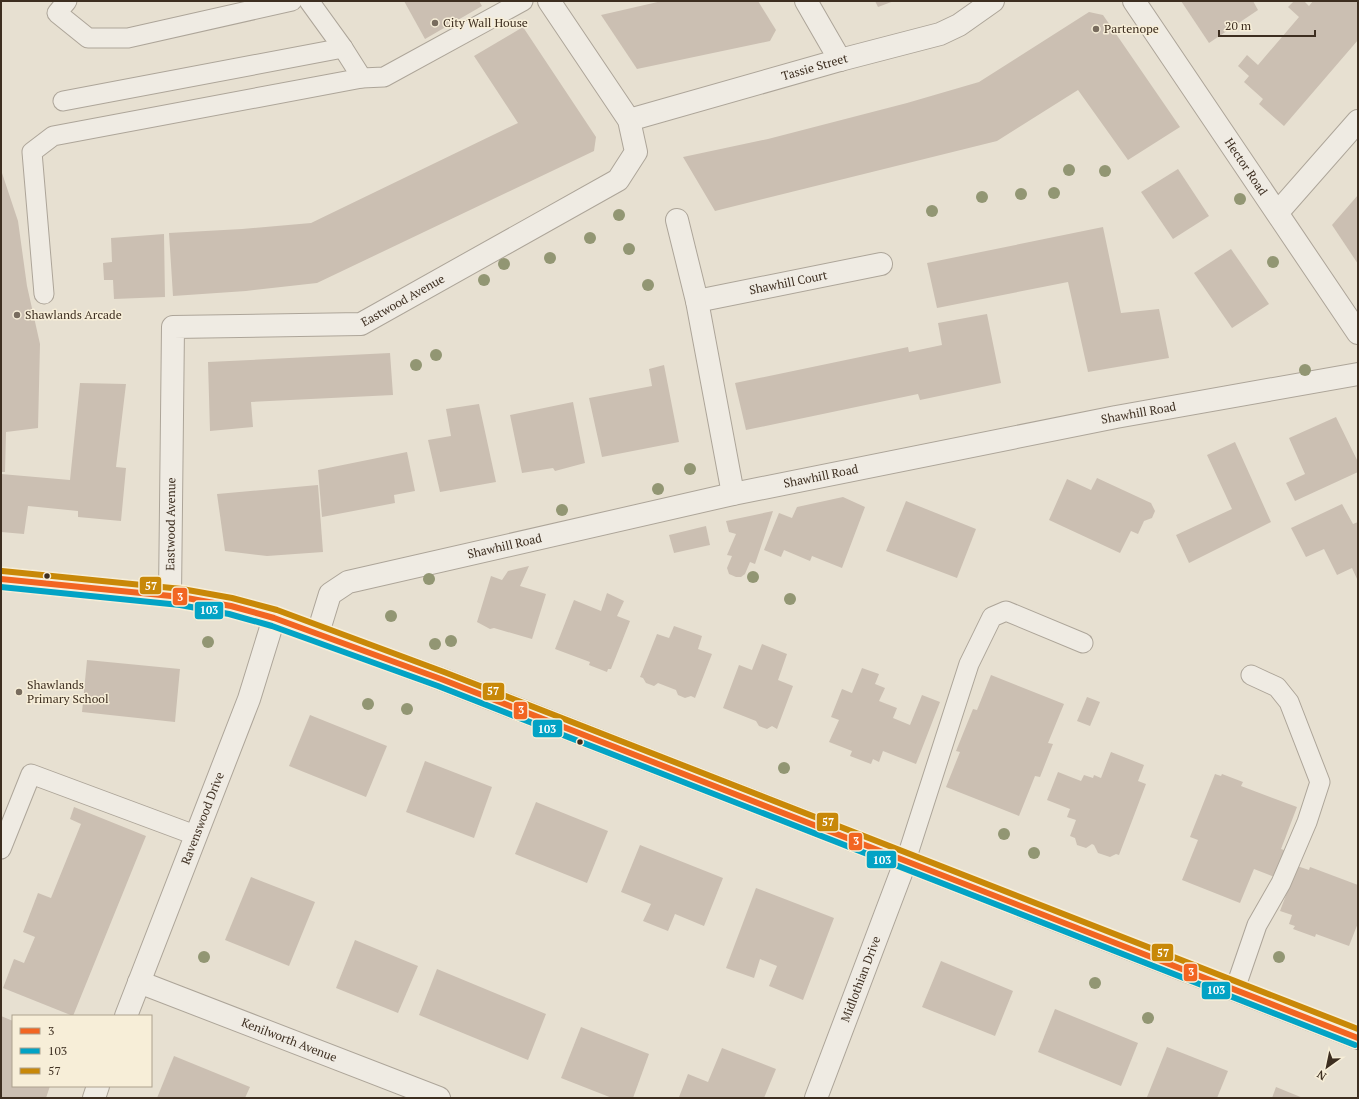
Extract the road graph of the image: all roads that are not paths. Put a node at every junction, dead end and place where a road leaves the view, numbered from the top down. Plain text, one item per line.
1 (67, 1) edge
2 (292, 1) edge
3 (309, 1) edge
4 (523, 1) edge
5 (550, 1) edge
6 (806, 1) edge
7 (993, 1) edge
8 (1134, 1) edge
9 (343, 48) junction
10 (840, 60) junction
11 (362, 78) junction
12 (63, 101) dead end
13 (629, 120) junction
14 (1358, 121) edge
15 (1278, 212) junction
16 (677, 220) dead end
17 (881, 264) dead end
18 (44, 294) dead end
19 (697, 301) junction
20 (1358, 333) edge
21 (1358, 374) edge
22 (733, 494) junction
23 (1, 580) edge
24 (170, 596) junction
25 (274, 618) junction
26 (318, 633) junction
27 (1083, 643) dead end
28 (1251, 675) dead end
29 (196, 835) junction
30 (1, 849) edge
31 (906, 860) junction
32 (139, 982) junction
33 (1235, 989) junction
34 (126, 1015) edge
35 (1358, 1038) edge
36 (98, 1087) edge
37 (94, 1098) edge
38 (439, 1098) edge
39 (816, 1098) edge

1 - 2 lane
3 - 9 lane
4 - 11 lane
5 - 13 street, Eastwood Avenue
6 - 10 street
7 - 10 street, Tassie Street
8 - 15 street, Hector Road
9 - 11 lane
9 - 12 lane
10 - 13 street, Tassie Street
11 - 18 lane
13 - 24 street, Eastwood Avenue
14 - 15 street
15 - 20 street, Hector Road
16 - 19 street
17 - 19 street, Shawhill Court
19 - 22 street
21 - 22 street, Shawhill Road
22 - 26 street, Shawhill Road
23 - 24 street
24 - 25 street
25 - 26 street
25 - 29 street, Ravenswood Drive
26 - 31 street
27 - 31 lane
28 - 33 lane
29 - 30 lane
29 - 32 street, Ravenswood Drive
31 - 33 street
31 - 39 street, Midlothian Drive
32 - 34 street, Ravenswood Drive
32 - 38 street, Kenilworth Avenue
33 - 35 street
36 - 37 street

